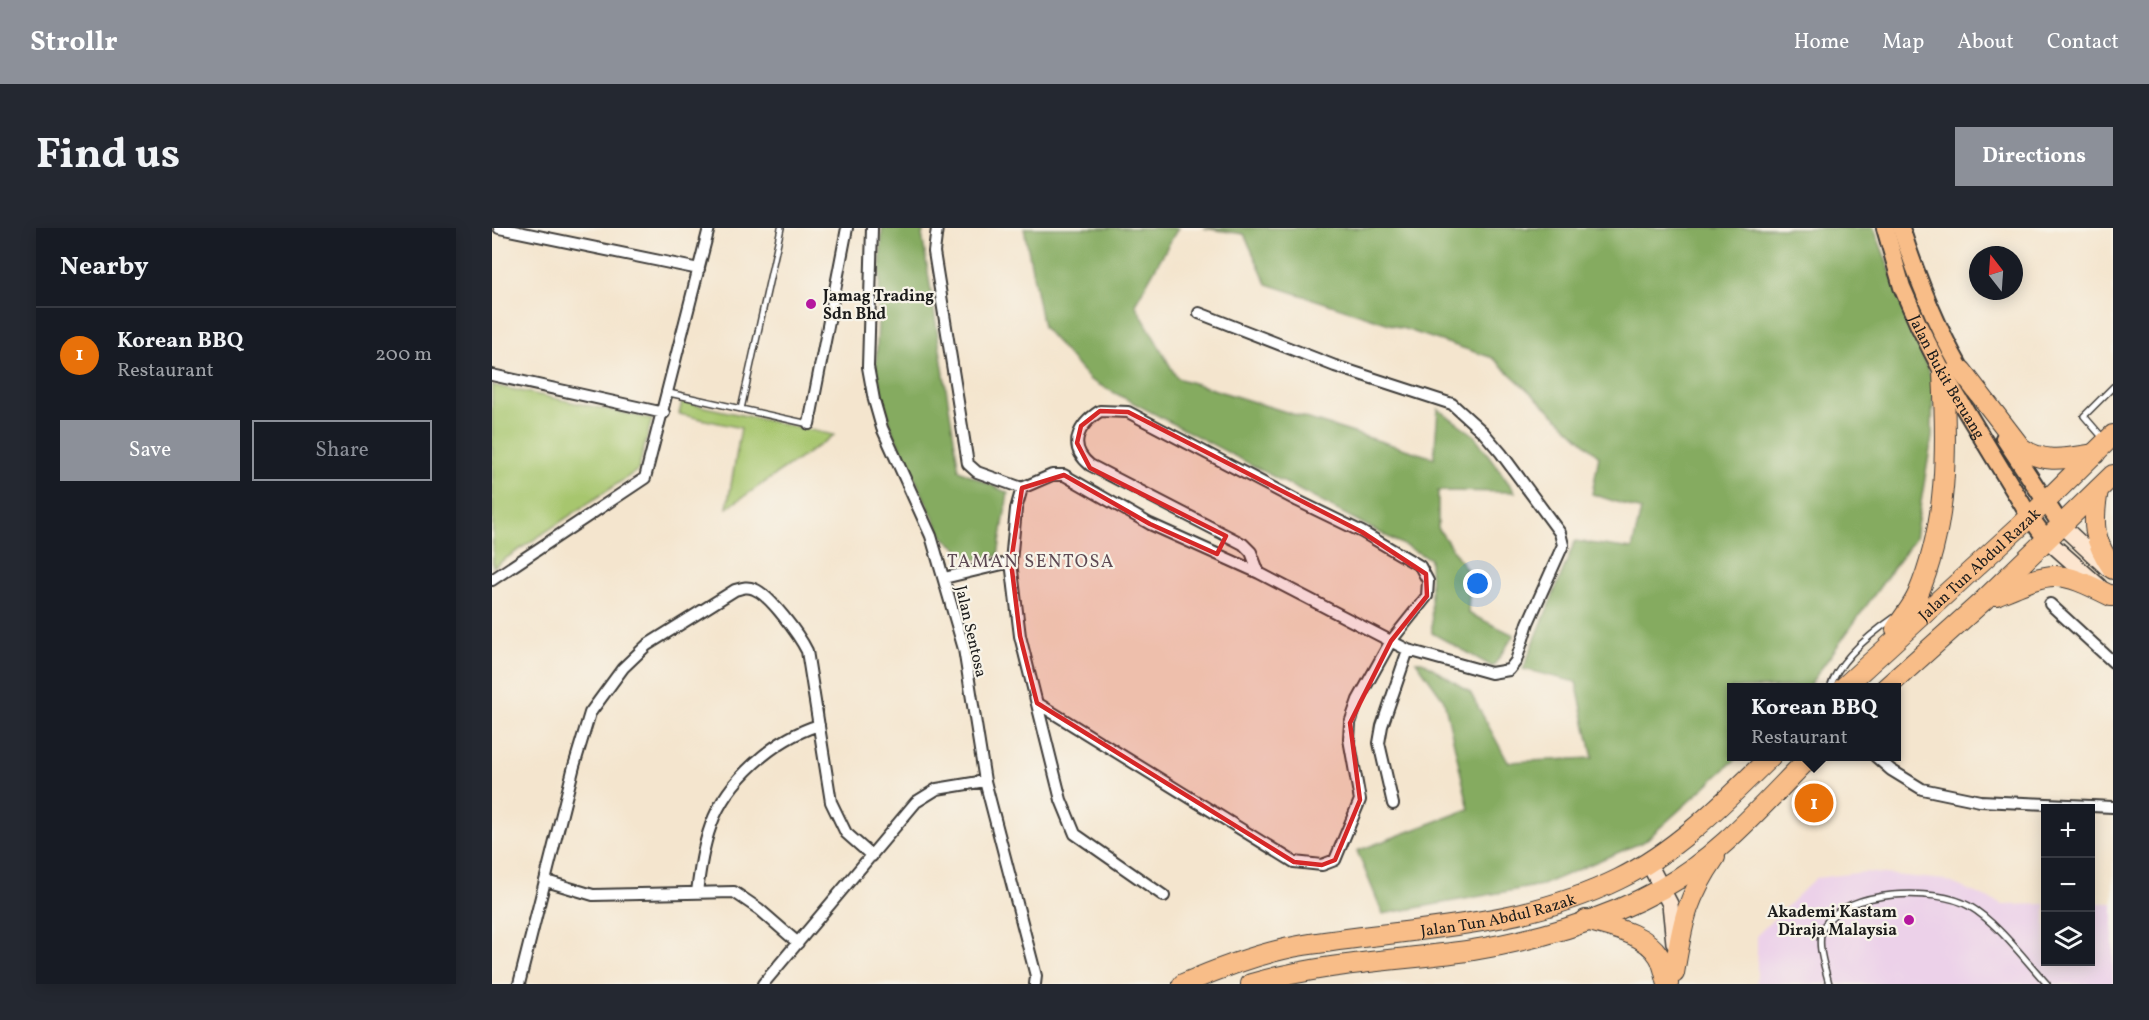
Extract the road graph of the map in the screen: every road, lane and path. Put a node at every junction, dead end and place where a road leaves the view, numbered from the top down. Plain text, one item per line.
1 (499, 228) edge
2 (710, 228) edge
3 (781, 228) edge
4 (847, 228) edge
5 (872, 228) edge
6 (937, 228) edge
7 (1885, 228) edge
8 (1901, 228) edge
9 (699, 269) junction
10 (1199, 313) dead end
11 (1952, 372) junction
12 (492, 375) edge
13 (2113, 387) edge
14 (669, 393) junction
15 (741, 409) junction
16 (664, 413) junction
17 (809, 424) joint
18 (2105, 444) edge
19 (2113, 475) edge
20 (1022, 488) junction
21 (2098, 490) junction
22 (2046, 503) junction
23 (2030, 518) junction
24 (2061, 525) junction
25 (2046, 539) junction
26 (1011, 562) junction
27 (2113, 571) edge
28 (1259, 573) junction
29 (944, 578) junction
30 (492, 580) edge
31 (2112, 597) edge
32 (1984, 600) junction
33 (2050, 604) dead end
34 (1911, 606) junction
35 (1391, 641) junction
36 (1408, 650) junction
37 (1881, 651) junction
38 (2113, 662) edge
39 (1831, 683) edge
40 (1847, 683) edge
41 (1891, 683) edge
42 (1037, 703) junction
43 (819, 725) junction
44 (1766, 761) edge
45 (1806, 761) edge
46 (1881, 761) edge
47 (985, 781) junction
48 (1393, 804) dead end
49 (2113, 807) edge
50 (1729, 838) junction
51 (872, 856) junction
52 (1648, 862) junction
53 (546, 881) junction
54 (1662, 888) junction
55 (697, 892) junction
56 (1164, 896) dead end
57 (1586, 920) junction
58 (798, 943) junction
59 (1672, 980) edge
60 (1038, 981) edge
61 (519, 984) edge
62 (763, 984) edge
63 (1183, 984) edge
64 (1251, 984) edge
65 (1829, 984) edge
66 (2047, 984) edge

1 - 9 street
2 - 9 street
3 - 15 lane
4 - 17 street
5 - 29 street, Jalan Sentosa
6 - 20 street
7 - 11 main road, Jalan Bukit Beruang
8 - 11 main road, Jalan Bukit Beruang
9 - 14 street
10 - 36 street
11 - 18 highway
11 - 22 main road, Jalan Bukit Beruang
11 - 23 main road, Jalan Bukit Beruang
11 - 34 highway
12 - 16 street
13 - 18 lane
14 - 15 lane
14 - 16 street
15 - 17 lane
16 - 30 street
18 - 22 highway, Jalan Tun Abdul Razak
19 - 21 highway, Jalan Tun Abdul Razak
20 - 26 street
20 - 28 street
21 - 24 highway, Jalan Tun Abdul Razak
21 - 27 highway
22 - 23 highway, Jalan Tun Abdul Razak
22 - 24 main road, Jalan Bukit Beruang
23 - 25 main road, Jalan Bukit Beruang
23 - 37 highway, Jalan Tun Abdul Razak
24 - 25 highway, Jalan Tun Abdul Razak
24 - 27 main road
25 - 31 main road
25 - 32 highway, Jalan Tun Abdul Razak
26 - 29 street
26 - 42 street
28 - 35 street
28 - 35 street
29 - 47 street, Jalan Sentosa
31 - 32 highway
32 - 41 highway, Jalan Tun Abdul Razak
33 - 38 street
34 - 37 highway
34 - 39 lane
35 - 36 street
35 - 42 street
36 - 48 street
37 - 40 highway, Jalan Tun Abdul Razak
42 - 56 street
43 - 51 street
43 - 53 street
43 - 55 street
44 - 52 highway, Jalan Tun Abdul Razak
45 - 50 highway, Jalan Tun Abdul Razak
46 - 49 street
47 - 51 street
47 - 60 street, Jalan Sentosa
50 - 54 highway, Jalan Tun Abdul Razak
50 - 59 highway
51 - 58 street
52 - 54 main road
52 - 63 highway, Jalan Tun Abdul Razak
53 - 55 street
53 - 61 street
54 - 57 highway, Jalan Tun Abdul Razak
54 - 59 main road
55 - 58 street
57 - 59 highway
57 - 64 highway, Jalan Tun Abdul Razak
58 - 62 street
65 - 66 lane

